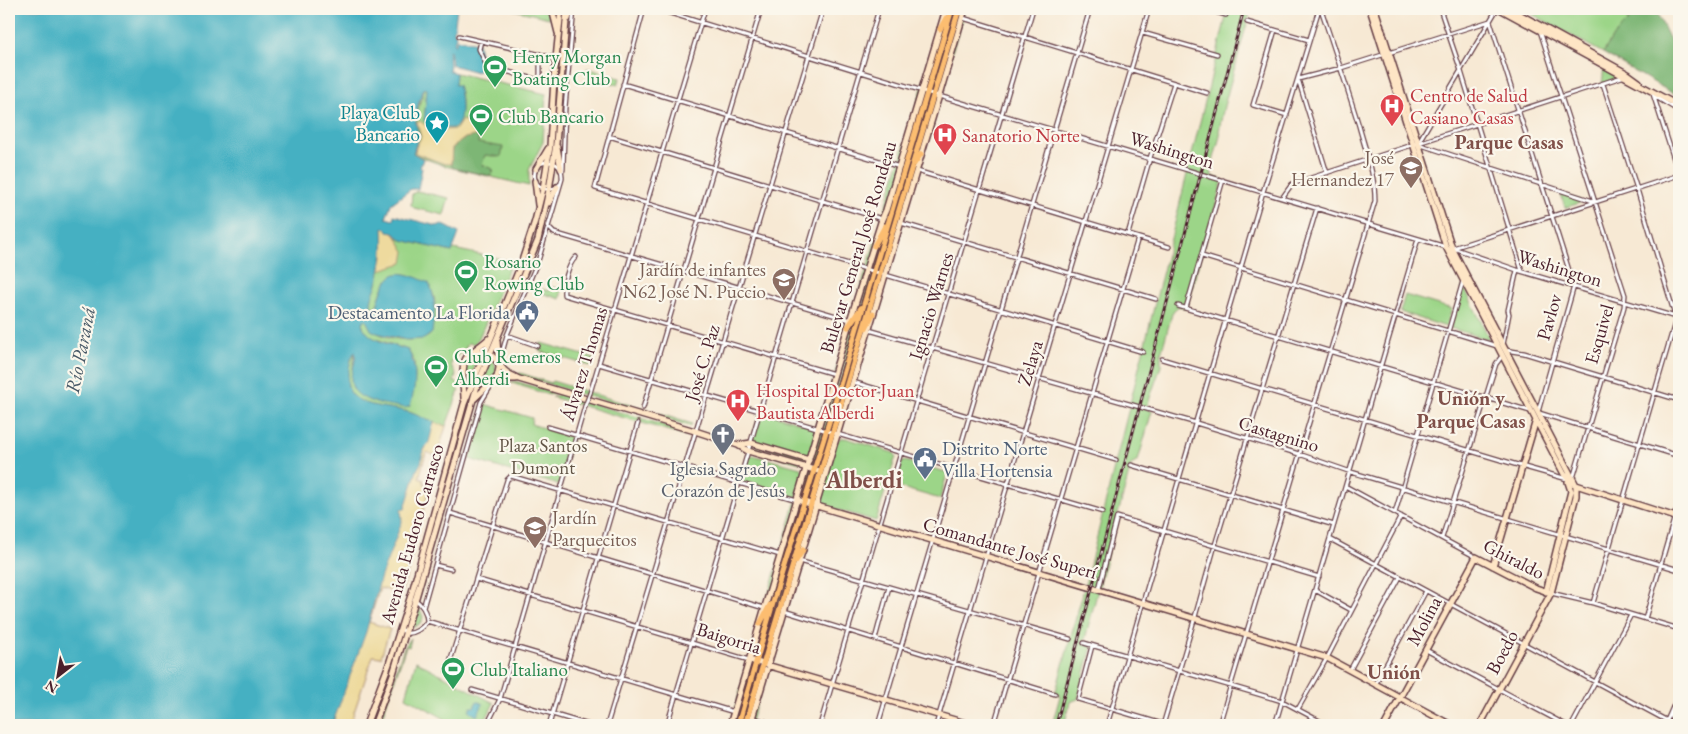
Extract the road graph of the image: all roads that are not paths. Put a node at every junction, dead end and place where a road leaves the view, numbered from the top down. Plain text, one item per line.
1 (552, 9) edge
2 (561, 9) edge
3 (567, 9) edge
4 (573, 9) edge
5 (644, 9) edge
6 (657, 9) edge
7 (705, 9) edge
8 (761, 9) edge
9 (822, 9) edge
10 (879, 9) edge
11 (947, 9) edge
12 (959, 9) edge
13 (965, 9) edge
14 (1033, 9) edge
15 (1090, 9) edge
16 (1149, 9) edge
17 (1205, 9) edge
18 (1320, 9) edge
19 (1370, 9) edge
20 (1375, 9) edge
21 (1440, 9) edge
22 (1499, 9) edge
23 (1510, 9) edge
24 (1226, 15) dead end
25 (962, 18) junction
26 (1490, 21) junction
27 (701, 22) junction
28 (1247, 22) dead end
29 (1541, 28) junction
30 (1275, 30) junction
31 (564, 32) junction
32 (1142, 33) junction
33 (1448, 33) junction
34 (459, 36) dead end
35 (558, 36) junction
36 (1025, 37) junction
37 (752, 38) junction
38 (1309, 40) junction
39 (481, 41) junction
40 (1077, 53) junction
41 (1386, 53) junction
42 (540, 54) junction
43 (1216, 54) dead end
44 (808, 55) junction
45 (556, 58) junction
46 (1341, 68) junction
47 (1131, 70) junction
48 (860, 71) junction
49 (1461, 72) junction
50 (1626, 76) junction
51 (1298, 79) junction
52 (540, 80) junction
53 (1174, 83) junction
54 (554, 84) junction
55 (623, 84) junction
56 (1603, 84) junction
57 (924, 91) junction
58 (1207, 93) dead end
59 (1652, 94) junction
60 (936, 95) junction
61 (1561, 98) junction
62 (677, 101) junction
63 (1679, 106) edge
64 (1518, 111) junction
65 (1679, 111) edge
66 (1002, 114) junction
67 (1287, 115) junction
68 (729, 116) junction
69 (1478, 125) junction
70 (1055, 130) junction
71 (785, 133) junction
72 (608, 136) junction
73 (556, 144) junction
74 (1415, 145) junction
75 (550, 146) junction
76 (1109, 146) junction
77 (838, 148) junction
78 (662, 152) junction
79 (1150, 158) junction
80 (1368, 159) junction
81 (550, 162) junction
82 (900, 167) junction
83 (714, 168) junction
84 (1490, 168) junction
85 (536, 169) junction
86 (561, 169) junction
87 (914, 170) junction
88 (1326, 173) junction
89 (563, 175) junction
90 (1679, 175) edge
91 (1223, 180) junction
92 (535, 181) junction
93 (559, 185) junction
94 (770, 185) junction
95 (1543, 186) junction
96 (1637, 189) junction
97 (546, 190) junction
98 (980, 190) junction
99 (1263, 192) junction
100 (1282, 198) junction
101 (822, 200) junction
102 (1594, 202) junction
103 (646, 203) junction
104 (1032, 206) junction
105 (539, 208) junction
106 (1317, 208) junction
107 (545, 210) junction
108 (1552, 214) junction
109 (890, 217) junction
110 (699, 219) junction
111 (882, 219) junction
112 (1086, 222) junction
113 (901, 223) junction
114 (1368, 224) junction
115 (549, 228) junction
116 (1509, 229) junction
117 (1128, 234) junction
118 (754, 236) junction
119 (1138, 238) junction
120 (1418, 239) junction
121 (964, 242) junction
122 (874, 246) junction
123 (1169, 247) dead end
124 (1446, 247) junction
125 (1452, 248) junction
126 (807, 252) junction
127 (631, 256) junction
128 (1202, 256) junction
129 (576, 257) dead end
130 (1017, 258) junction
131 (1241, 269) junction
132 (866, 270) junction
133 (1517, 270) junction
134 (683, 271) junction
135 (1522, 271) junction
136 (880, 274) junction
137 (1071, 274) junction
138 (1463, 281) junction
139 (1294, 285) junction
140 (1574, 286) junction
141 (739, 287) junction
142 (1123, 289) junction
143 (949, 294) junction
144 (1156, 299) dead end
145 (1344, 300) junction
146 (1624, 302) junction
147 (792, 304) junction
148 (865, 304) junction
149 (1178, 306) dead end
150 (1186, 308) junction
151 (614, 310) junction
152 (1002, 310) junction
153 (873, 314) junction
154 (1396, 315) junction
155 (1678, 316) edge
156 (850, 320) junction
157 (1226, 320) junction
158 (667, 326) junction
159 (1055, 326) junction
160 (848, 327) junction
161 (869, 330) junction
162 (1448, 331) junction
163 (498, 335) junction
164 (507, 335) junction
165 (1278, 336) junction
166 (490, 337) junction
167 (861, 337) junction
168 (1108, 341) junction
169 (722, 342) junction
170 (538, 346) dead end
171 (1502, 347) junction
172 (933, 348) junction
173 (1329, 351) junction
174 (474, 352) junction
175 (487, 352) junction
176 (1143, 352) dead end
177 (1503, 356) junction
178 (776, 357) junction
179 (1162, 359) dead end
180 (1552, 362) junction
181 (498, 363) junction
182 (986, 363) junction
183 (598, 364) junction
184 (1380, 366) junction
185 (1211, 372) junction
186 (834, 374) junction
187 (464, 377) junction
188 (1603, 377) junction
189 (519, 379) junction
190 (1040, 379) junction
191 (651, 380) junction
192 (853, 382) junction
193 (1433, 382) junction
194 (494, 383) junction
195 (474, 385) junction
196 (1262, 388) junction
197 (1655, 393) junction
198 (1092, 394) junction
199 (706, 396) junction
200 (1485, 398) junction
201 (917, 400) junction
202 (1679, 400) edge
203 (472, 402) junction
204 (1314, 403) junction
205 (464, 404) junction
206 (643, 408) dead end
207 (760, 411) junction
208 (1531, 411) junction
209 (1538, 413) junction
210 (970, 416) junction
211 (1366, 419) junction
212 (1536, 420) junction
213 (638, 423) dead end
214 (1196, 423) junction
215 (548, 427) dead end
216 (818, 428) junction
217 (1588, 429) junction
218 (696, 431) junction
219 (1024, 432) junction
220 (832, 433) junction
221 (1418, 435) junction
222 (577, 436) junction
223 (1247, 438) junction
224 (751, 443) junction
225 (1640, 444) junction
226 (738, 445) junction
227 (1076, 448) junction
228 (1469, 450) junction
229 (748, 451) junction
230 (630, 452) junction
231 (901, 453) junction
232 (1299, 454) junction
233 (1679, 456) edge
234 (808, 460) junction
235 (1116, 460) dead end
236 (1131, 465) dead end
237 (1521, 466) junction
238 (684, 468) junction
239 (806, 468) junction
240 (954, 469) junction
241 (820, 472) junction
242 (1351, 472) junction
243 (1570, 478) junction
244 (1179, 479) junction
245 (738, 484) junction
246 (1008, 485) junction
247 (1576, 485) junction
248 (1346, 487) junction
249 (1403, 487) junction
250 (561, 491) junction
251 (1230, 494) junction
252 (796, 500) junction
253 (1060, 500) junction
254 (1624, 500) junction
255 (1454, 502) junction
256 (1679, 502) edge
257 (804, 503) junction
258 (443, 505) junction
259 (614, 506) junction
260 (813, 506) junction
261 (1283, 509) junction
262 (1103, 512) dead end
263 (449, 513) junction
264 (1395, 513) junction
265 (1400, 516) junction
266 (1677, 517) edge
267 (439, 518) junction
268 (1506, 518) junction
269 (668, 522) junction
270 (879, 525) junction
271 (1334, 525) junction
272 (493, 526) junction
273 (1164, 530) junction
274 (1563, 535) junction
275 (722, 538) junction
276 (1442, 538) junction
277 (1330, 539) junction
278 (933, 541) junction
279 (546, 542) junction
280 (1214, 545) junction
281 (1610, 549) junction
282 (803, 550) junction
283 (780, 555) junction
284 (986, 556) junction
285 (1476, 557) junction
286 (599, 558) junction
287 (799, 561) junction
288 (1268, 561) junction
289 (1376, 564) junction
290 (1661, 564) junction
291 (435, 565) junction
292 (1493, 566) junction
293 (792, 568) junction
294 (451, 569) dead end
295 (1679, 570) edge
296 (1039, 572) junction
297 (652, 575) junction
298 (1319, 577) junction
299 (1400, 577) junction
300 (476, 579) junction
301 (864, 579) junction
302 (889, 586) junction
303 (1099, 589) junction
304 (1315, 590) junction
305 (707, 591) junction
306 (1426, 591) junction
307 (1549, 592) junction
308 (530, 595) junction
309 (917, 595) junction
310 (775, 596) junction
311 (413, 599) junction
312 (1143, 602) junction
313 (1593, 603) junction
314 (1450, 604) junction
315 (423, 608) junction
316 (764, 608) junction
317 (584, 610) junction
318 (970, 610) junction
319 (1351, 610) junction
320 (784, 612) junction
321 (1631, 615) junction
322 (1195, 617) junction
323 (1645, 619) junction
324 (427, 621) junction
325 (760, 624) junction
326 (637, 626) junction
327 (1023, 626) junction
328 (401, 628) junction
329 (1679, 629) edge
330 (460, 631) junction
331 (849, 631) junction
332 (405, 633) junction
333 (1246, 633) junction
334 (875, 639) junction
335 (1070, 639) dead end
336 (692, 642) junction
337 (1084, 643) dead end
338 (1524, 644) junction
339 (1092, 646) junction
340 (515, 647) junction
341 (902, 647) junction
342 (1298, 649) junction
343 (1426, 649) junction
344 (1127, 656) junction
345 (1327, 658) junction
346 (753, 661) junction
347 (568, 663) junction
348 (955, 663) junction
349 (765, 665) junction
350 (1350, 670) junction
351 (447, 671) dead end
352 (1180, 671) junction
353 (621, 679) junction
354 (1008, 680) junction
355 (1595, 682) junction
356 (832, 684) junction
357 (1231, 685) junction
358 (1375, 685) junction
359 (1499, 689) junction
360 (472, 690) dead end
361 (1679, 693) edge
362 (1054, 694) dead end
363 (676, 695) junction
364 (1400, 697) junction
365 (500, 699) junction
366 (886, 700) junction
367 (1282, 701) junction
368 (1298, 709) junction
369 (1112, 710) junction
370 (734, 712) junction
371 (553, 714) junction
372 (939, 715) junction
373 (752, 718) junction
374 (1666, 723) edge
375 (366, 725) edge
376 (374, 725) edge
377 (487, 725) edge
378 (549, 725) edge
379 (590, 725) edge
380 (607, 725) edge
381 (667, 725) edge
382 (730, 725) edge
383 (738, 725) edge
384 (745, 725) edge
385 (750, 725) edge
386 (778, 725) edge
387 (820, 725) edge
388 (878, 725) edge
389 (936, 725) edge
390 (972, 725) edge
391 (994, 725) edge
392 (1107, 725) edge
393 (1164, 725) edge
394 (1219, 725) edge
395 (1275, 725) edge
396 (1328, 725) edge
397 (1385, 725) edge
398 (1451, 725) edge
399 (1480, 725) edge
400 (1566, 725) edge
401 (1572, 725) edge
402 (1675, 725) edge

1 - 35 main road
2 - 35 main road
3 - 31 main road
4 - 31 main road
4 - 89 street
5 - 55 street
6 - 27 street, Washington
7 - 27 street, Álvarez Thomas
8 - 37 street
9 - 44 street, José C. Paz
10 - 48 street
11 - 57 main road, Bulevar General José Rondeau
11 - 57 main road, Bulevar General José Rondeau
12 - 60 main road, Bulevar General José Rondeau
13 - 25 main road, Bulevar General José Rondeau
14 - 36 street, Ignacio Warnes
15 - 40 street
16 - 32 street, Zelaya
17 - 24 street
18 - 38 street
18 - 46 street
19 - 41 main road
20 - 41 main road
21 - 33 street
22 - 26 street
22 - 29 main road
23 - 29 main road
25 - 36 street
25 - 60 main road, Bulevar General José Rondeau
26 - 33 street
26 - 49 street
26 - 64 street, Pavlov
27 - 37 street, Washington
27 - 62 street, Álvarez Thomas
28 - 30 street
29 - 50 main road
29 - 61 street, Esquivel
30 - 38 street
30 - 67 street
31 - 73 main road
32 - 43 street
32 - 47 street, Zelaya
33 - 41 street
33 - 49 street
34 - 39 street
35 - 45 main road
36 - 40 street
36 - 66 street, Ignacio Warnes
37 - 44 street, Washington
37 - 68 street
38 - 51 street
39 - 42 street
39 - 52 street
40 - 47 street
40 - 70 street
41 - 46 street
41 - 74 main road
42 - 45 street
42 - 52 street
44 - 48 street, Washington
44 - 71 street, José C. Paz
45 - 54 main road
46 - 51 street
46 - 80 street
47 - 53 street
47 - 76 street, Zelaya
48 - 57 street, Washington
48 - 77 street
49 - 69 street
49 - 74 street
50 - 56 street
50 - 59 main road
51 - 67 street
51 - 88 street
52 - 54 street
53 - 58 street
53 - 79 street
54 - 75 main road
55 - 62 street
55 - 72 street
56 - 61 street
56 - 96 street
57 - 60 street, Washington
57 - 82 main road, Bulevar General José Rondeau
57 - 109 main road, Bulevar General José Rondeau
59 - 63 main road
59 - 65 street
59 - 90 street
60 - 66 street, Washington
60 - 87 main road, Bulevar General José Rondeau
60 - 87 main road, Bulevar General José Rondeau
61 - 64 street
61 - 102 street, Esquivel
62 - 68 street
62 - 78 street, Álvarez Thomas
64 - 69 street
64 - 95 street, Pavlov
66 - 70 street, Washington
66 - 98 street, Ignacio Warnes
67 - 99 street
68 - 71 street
68 - 83 street
69 - 74 street
69 - 84 street
70 - 76 street, Washington
70 - 104 street
71 - 77 street
71 - 94 street, José C. Paz
72 - 78 street
72 - 103 street
73 - 81 main road
73 - 86 main road
74 - 80 street
74 - 84 street
74 - 124 main road
74 - 125 main road
75 - 81 main road
75 - 85 main road
76 - 79 street, Washington
76 - 112 street, Zelaya
77 - 82 street
77 - 101 street
78 - 83 street
78 - 103 street, Álvarez Thomas
79 - 91 street, Washington
79 - 117 street
80 - 88 street
80 - 114 street
81 - 85 street
81 - 86 street
81 - 97 main road
82 - 111 main road, Bulevar General José Rondeau
83 - 94 street
83 - 110 street
84 - 95 street
84 - 116 street
85 - 92 street
86 - 89 street
87 - 98 street
87 - 113 main road, Bulevar General José Rondeau
87 - 136 main road, Bulevar General José Rondeau
88 - 100 street
89 - 93 street
90 - 96 street
91 - 99 street, Washington
91 - 128 street
92 - 97 street
92 - 105 main road
93 - 97 street
93 - 107 main road
93 - 115 street
94 - 101 street
94 - 118 street, José C. Paz
95 - 102 street
95 - 108 street, Pavlov
96 - 102 street
96 - 155 street
97 - 105 main road
97 - 107 main road
98 - 104 street
98 - 121 street, Ignacio Warnes
99 - 100 street, Washington
99 - 131 street
100 - 106 street, Washington
101 - 111 street
101 - 126 street
102 - 108 street
102 - 146 street, Esquivel
103 - 110 street
103 - 127 street, Álvarez Thomas
104 - 112 street
104 - 130 street
105 - 166 main road
106 - 114 street, Washington
106 - 139 street
107 - 163 main road
108 - 116 street
108 - 140 street, Pavlov
109 - 122 main road
109 - 136 main road, Bulevar General José Rondeau
110 - 118 street
110 - 134 street
111 - 122 main road, Bulevar General José Rondeau
112 - 117 street
112 - 137 street, Zelaya
113 - 121 street
113 - 136 main road, Bulevar General José Rondeau
114 - 120 street, Washington
114 - 145 street
115 - 127 street
115 - 164 street
116 - 125 street
116 - 135 street
117 - 119 street
118 - 126 street
118 - 141 street, José C. Paz
119 - 123 street
119 - 142 street
120 - 124 street, Washington
120 - 154 street
121 - 130 street
121 - 143 street, Ignacio Warnes
122 - 132 main road, Bulevar General José Rondeau
124 - 125 street, Washington
124 - 138 main road
125 - 133 street, Washington
125 - 171 main road
126 - 132 street
126 - 147 street
127 - 134 street
127 - 151 street, Álvarez Thomas
128 - 131 street
128 - 150 street
129 - 151 street
130 - 137 street
130 - 152 street
131 - 139 street
131 - 157 street
132 - 136 street
132 - 156 main road, Bulevar General José Rondeau
133 - 135 street, Washington
133 - 171 street
134 - 141 street
134 - 158 street
135 - 140 street, Washington
136 - 143 street
136 - 148 main road, Bulevar General José Rondeau
136 - 153 main road, Bulevar General José Rondeau
136 - 167 main road, Bulevar General José Rondeau
137 - 142 street
137 - 159 street, Zelaya
138 - 162 street
138 - 171 main road
139 - 145 street
139 - 165 street
140 - 146 street, Washington
140 - 180 street, Pavlov
141 - 147 street
141 - 169 street, José C. Paz
142 - 144 street
142 - 168 street
143 - 152 street
143 - 172 street, Ignacio Warnes
145 - 154 street
145 - 173 street
146 - 155 street, Washington
146 - 188 street, Esquivel
147 - 156 street
147 - 178 street
148 - 160 main road
148 - 220 main road, Bulevar General José Rondeau
149 - 150 street
150 - 157 street
151 - 158 street
151 - 183 street, Álvarez Thomas
152 - 159 street
152 - 182 street
153 - 161 main road, Bulevar General José Rondeau
153 - 167 main road
154 - 162 street
154 - 184 street
155 - 197 street
156 - 160 main road, Bulevar General José Rondeau
157 - 165 street
157 - 185 street
158 - 169 street
158 - 191 street
159 - 168 street
159 - 190 street, Zelaya
160 - 186 main road, Bulevar General José Rondeau
161 - 172 street, Castagnino
161 - 192 main road, Bulevar General José Rondeau
162 - 171 street
162 - 193 street
163 - 175 main road
163 - 181 main road
164 - 170 street
164 - 181 street
165 - 173 street
165 - 196 street
166 - 174 main road
166 - 175 main road
167 - 220 main road, Bulevar General José Rondeau
168 - 176 street
168 - 198 street
169 - 178 street
169 - 199 street, José C. Paz
171 - 177 main road
171 - 180 street
171 - 209 main road
172 - 182 street, Castagnino
172 - 201 street, Ignacio Warnes
173 - 184 street
173 - 204 street
174 - 175 main road
174 - 187 main road
175 - 181 main road
175 - 195 main road, Avenida Eudoro Carrasco
177 - 200 street
177 - 208 main road
178 - 186 street
178 - 207 street
179 - 185 street
180 - 188 street
180 - 209 street, Pavlov
181 - 189 main road
181 - 194 main road
182 - 190 street, Castagnino
182 - 210 street
183 - 191 street
183 - 222 street, Álvarez Thomas, bridge
184 - 193 street
184 - 211 street
185 - 196 street
185 - 214 street
186 - 216 main road, Bulevar General José Rondeau
187 - 195 main road
187 - 205 main road
188 - 197 street
188 - 217 street, Esquivel
189 - 194 main road
189 - 218 main road
190 - 198 street, Castagnino
190 - 219 street, Zelaya
191 - 199 street
191 - 206 street
192 - 201 street
192 - 220 main road, Bulevar General José Rondeau
193 - 200 street
193 - 221 street
194 - 195 main road
194 - 203 main road
194 - 263 street
195 - 203 main road, Avenida Eudoro Carrasco
195 - 205 main road, Avenida Eudoro Carrasco
196 - 204 street
196 - 223 street
197 - 202 street
197 - 225 street
198 - 214 street, Castagnino
198 - 227 street
199 - 207 street
199 - 218 street, José C. Paz
200 - 208 street
200 - 228 street
201 - 210 street
201 - 231 street, Ignacio Warnes
203 - 258 main road, Avenida Eudoro Carrasco
204 - 211 street
204 - 232 street
205 - 311 main road, Avenida Eudoro Carrasco
207 - 216 street
207 - 224 street
208 - 209 street
208 - 212 main road
209 - 212 street, Pavlov
209 - 217 street
209 - 243 main road
210 - 219 street
210 - 240 street
211 - 221 street
211 - 242 street
212 - 237 main road, Pavlov
212 - 243 main road
213 - 230 street
214 - 223 street, Castagnino
214 - 244 street
215 - 222 street, Comandante José Superí
216 - 220 street
216 - 234 main road, Bulevar General José Rondeau
217 - 225 street
217 - 243 street, Esquivel
218 - 226 main road
218 - 238 street, José C. Paz
219 - 227 street
219 - 246 street, Zelaya
220 - 231 street
220 - 241 main road, Bulevar General José Rondeau
221 - 228 street
221 - 249 street
222 - 230 street, Comandante José Superí
222 - 250 street, Álvarez Thomas
223 - 232 street, Castagnino
223 - 251 street
224 - 226 main road
224 - 229 street
224 - 234 main road
225 - 233 street
225 - 254 street
226 - 229 main road
227 - 235 street
227 - 253 street
228 - 237 street
228 - 255 street
229 - 239 main road
229 - 245 street
230 - 238 street, Comandante José Superí
230 - 259 street
231 - 240 street
231 - 270 street, Ignacio Warnes
232 - 242 street, Castagnino
232 - 261 street
234 - 239 main road, Bulevar General José Rondeau
236 - 244 street
237 - 243 street
237 - 268 main road, Pavlov
238 - 245 street, Comandante José Superí
238 - 269 street, José C. Paz
239 - 241 main road
239 - 252 main road, Bulevar General José Rondeau
240 - 246 street
240 - 278 street
241 - 257 main road, Bulevar General José Rondeau
241 - 260 main road, Bulevar General José Rondeau
242 - 248 street
242 - 249 street, Castagnino
243 - 247 main road
243 - 274 main road, Esquivel
244 - 251 street
244 - 273 street
245 - 252 street, Comandante José Superí
245 - 275 street
246 - 253 street
246 - 284 street, Zelaya
247 - 254 main road
247 - 274 main road, Esquivel
248 - 264 street, Ghiraldo
248 - 271 street
249 - 255 street, Castagnino
249 - 264 street
250 - 259 street
250 - 272 street
250 - 279 street, Álvarez Thomas
251 - 261 street
251 - 280 street
252 - 257 main road, Comandante José Superí
252 - 283 main road, Bulevar General José Rondeau
253 - 262 street
253 - 296 street
254 - 266 main road
254 - 281 street
255 - 268 street, Castagnino
255 - 276 street
256 - 266 street
257 - 260 main road, Comandante José Superí
257 - 310 main road, Bulevar General José Rondeau
258 - 263 street
258 - 267 main road, Avenida Eudoro Carrasco
259 - 269 street
259 - 286 street
260 - 270 main road, Comandante José Superí
260 - 282 main road, Bulevar General José Rondeau
260 - 293 main road, Bulevar General José Rondeau
261 - 271 street
261 - 288 street
263 - 267 street
263 - 272 street
263 - 291 street
264 - 265 street, Ghiraldo
265 - 276 street, Ghiraldo
265 - 289 street
266 - 290 street
267 - 311 main road, Avenida Eudoro Carrasco
268 - 274 street, Castagnino
268 - 292 main road, Pavlov
269 - 275 street
269 - 297 street, José C. Paz
270 - 278 main road, Comandante José Superí
270 - 301 street, Ignacio Warnes
271 - 277 street
272 - 279 street
272 - 300 street
273 - 280 street
273 - 303 street
273 - 312 street
274 - 281 street, Castagnino
274 - 307 main road, Esquivel
275 - 283 street
275 - 305 street
276 - 285 street, Ghiraldo
277 - 289 street
277 - 298 street
278 - 284 main road, Comandante José Superí
278 - 309 street
279 - 286 street
279 - 308 street, Álvarez Thomas
280 - 288 street
280 - 322 street
281 - 290 street, Castagnino
281 - 313 street
282 - 287 main road, Bulevar General José Rondeau
282 - 293 main road
283 - 316 main road, Bulevar General José Rondeau
284 - 296 main road, Comandante José Superí
284 - 318 street, Zelaya
285 - 292 main road, Ghiraldo
285 - 314 main road, Molina
286 - 297 street
286 - 317 street
287 - 301 street
287 - 320 main road, Bulevar General José Rondeau
288 - 298 street
288 - 333 street
289 - 299 street
289 - 319 street
290 - 295 street, Castagnino
290 - 323 street
291 - 294 street
291 - 315 street
292 - 307 main road, Ghiraldo
293 - 349 main road, Bulevar General José Rondeau
296 - 303 main road, Comandante José Superí
296 - 327 street
297 - 305 street
297 - 326 street, José C. Paz
298 - 304 street
299 - 306 street
299 - 350 street
300 - 308 street, Baigorria
300 - 330 street
301 - 302 street
301 - 331 street, Ignacio Warnes
302 - 309 street
302 - 334 street
303 - 312 main road, Comandante José Superí
304 - 319 street
304 - 342 street
305 - 316 street
305 - 336 street
306 - 314 street
306 - 358 street
307 - 313 street, Ghiraldo
307 - 338 main road, Boedo
308 - 317 street, Baigorria
308 - 340 street, Álvarez Thomas
309 - 318 street
309 - 341 street
310 - 325 main road
310 - 346 main road, Bulevar General José Rondeau
311 - 315 street
311 - 328 main road, Avenida Eudoro Carrasco
311 - 332 main road, Avenida Eudoro Carrasco
312 - 322 main road, Comandante José Superí
312 - 344 street
313 - 321 street, Ghiraldo
314 - 338 street
314 - 343 main road, Molina
315 - 324 street
316 - 325 main road, Bulevar General José Rondeau
317 - 326 street, Baigorria
317 - 347 street
318 - 327 street
318 - 348 street, Zelaya
319 - 345 street
320 - 331 street
320 - 349 main road, Bulevar General José Rondeau
321 - 323 street, Ghiraldo
321 - 355 street
322 - 333 main road, Comandante José Superí
322 - 352 street
323 - 329 street, Ghiraldo
324 - 330 street
324 - 332 street
325 - 346 main road, Bulevar General José Rondeau
326 - 336 street, Baigorria
326 - 353 street, José C. Paz
327 - 335 street
327 - 354 street
328 - 332 street
328 - 375 main road, Avenida Eudoro Carrasco
330 - 340 street
330 - 351 street
331 - 334 street
331 - 356 street, Ignacio Warnes
332 - 376 main road, Avenida Eudoro Carrasco
333 - 342 main road, Comandante José Superí
333 - 357 street
334 - 341 street
336 - 346 street, Baigorria
336 - 363 street
337 - 339 street
338 - 355 street
338 - 359 main road, Boedo
339 - 344 street
339 - 369 street
340 - 347 street
340 - 365 street, Álvarez Thomas
341 - 348 street
341 - 366 street
342 - 345 main road, Comandante José Superí
342 - 367 street
343 - 359 street
343 - 364 main road, Molina
344 - 352 street
344 - 369 street
345 - 350 main road, Comandante José Superí
345 - 368 street
346 - 349 main road, Baigorria
346 - 370 main road, Bulevar General José Rondeau
346 - 383 main road, Bulevar General José Rondeau
347 - 353 street
347 - 371 street
348 - 354 street
348 - 372 street, Zelaya
349 - 356 main road, Baigorria
349 - 373 main road, Bulevar General José Rondeau
349 - 384 main road, Bulevar General José Rondeau
350 - 358 main road, Comandante José Superí
352 - 357 street
352 - 393 street
353 - 363 street
353 - 380 street, José C. Paz
354 - 362 street
354 - 391 street
355 - 374 street
355 - 401 street
356 - 366 main road, Baigorria
356 - 387 street, Ignacio Warnes
357 - 367 street
357 - 394 street
358 - 364 main road, Comandante José Superí
359 - 399 main road, Boedo
359 - 400 street
360 - 365 street
361 - 374 street
363 - 370 street
363 - 381 street
364 - 397 main road, Molina
364 - 398 main road, Comandante José Superí
365 - 371 street
365 - 377 street, Álvarez Thomas
366 - 372 main road, Baigorria
366 - 388 street
367 - 368 street
367 - 395 street
368 - 396 street
369 - 392 street
369 - 393 street
370 - 382 main road, Bulevar General José Rondeau
371 - 378 street
371 - 379 street
372 - 389 street, Zelaya
372 - 390 main road, Baigorria
373 - 385 main road, Bulevar General José Rondeau
373 - 386 street
374 - 402 street

